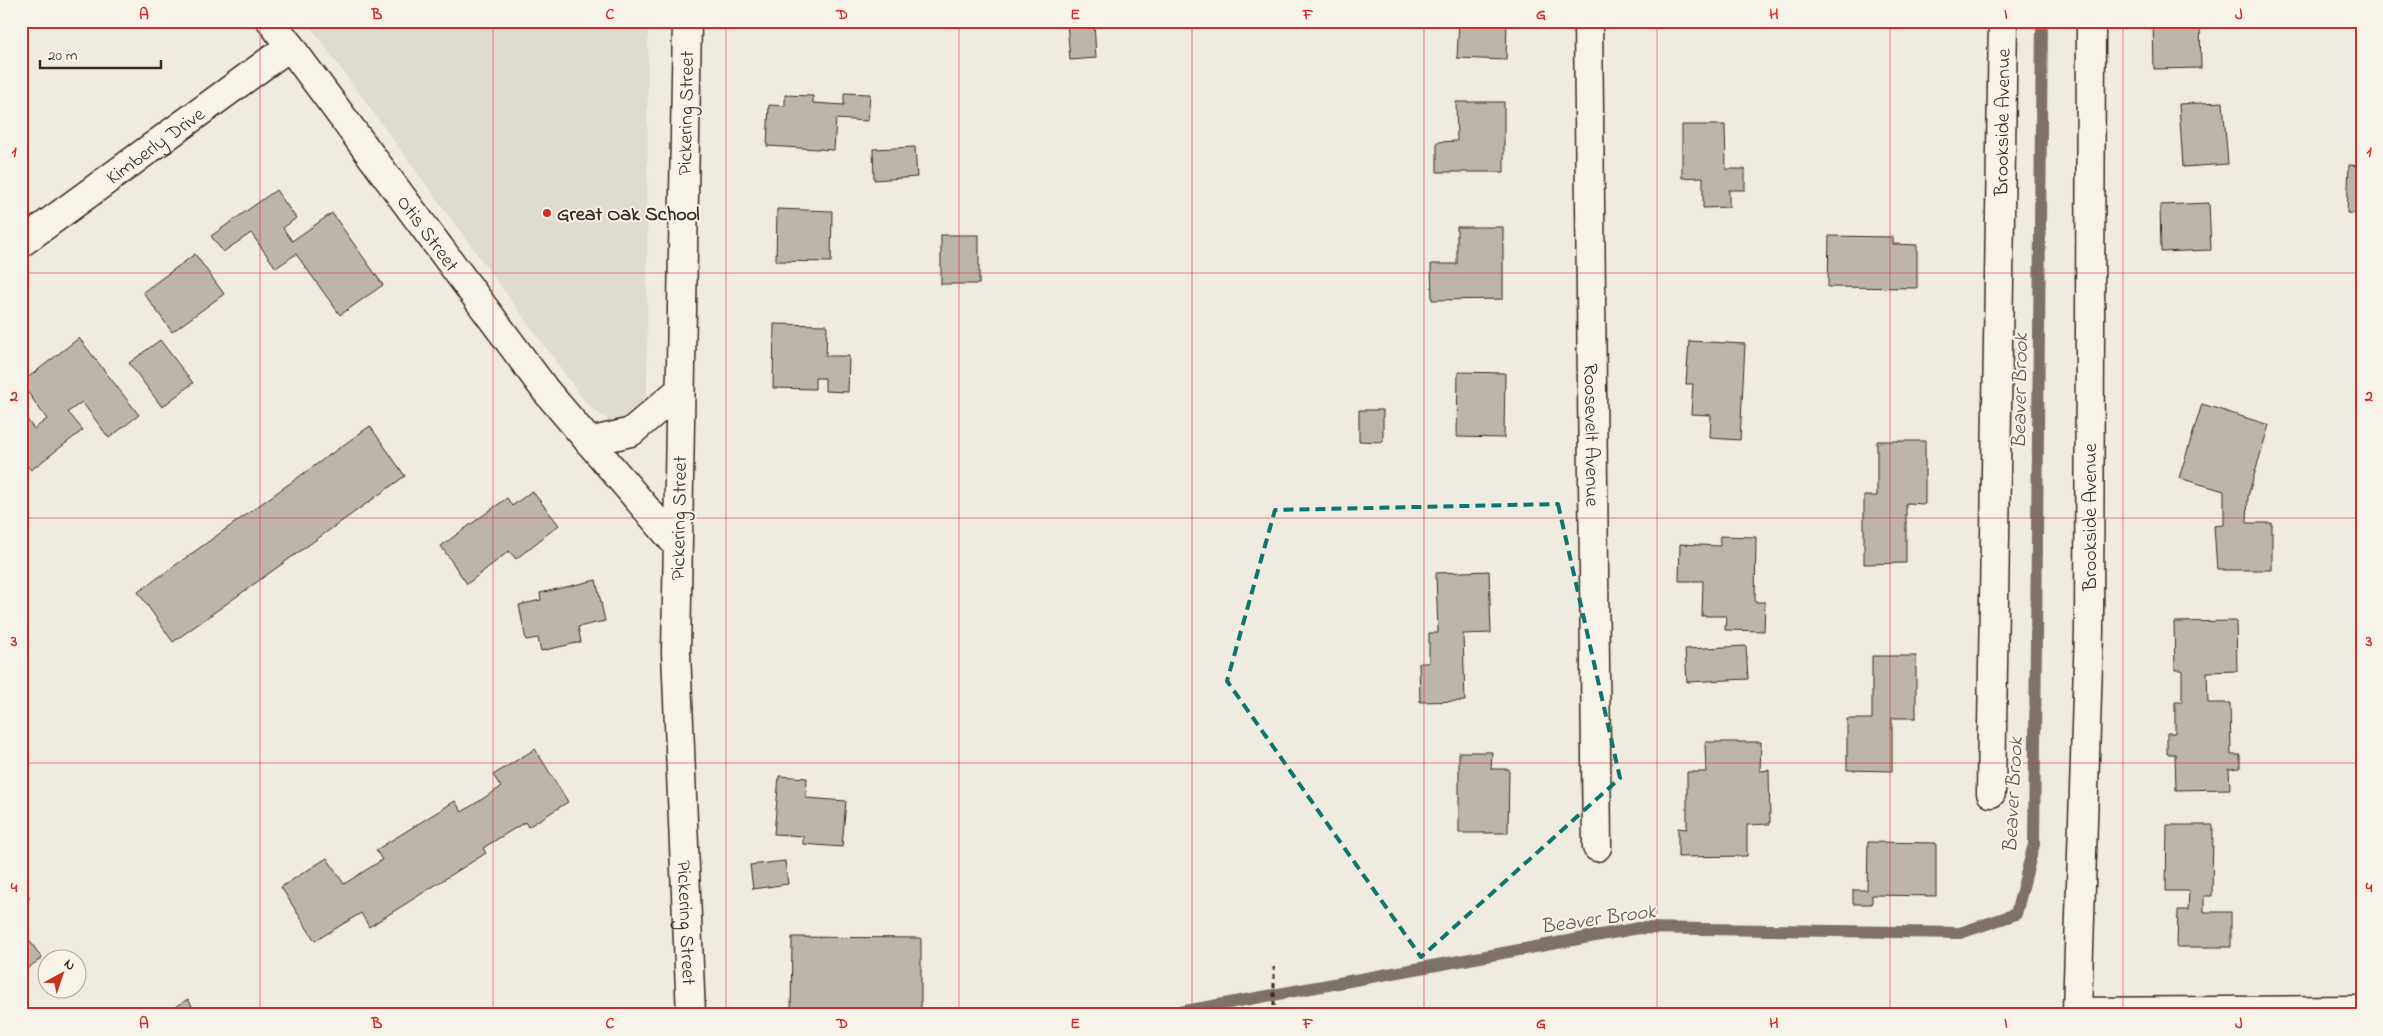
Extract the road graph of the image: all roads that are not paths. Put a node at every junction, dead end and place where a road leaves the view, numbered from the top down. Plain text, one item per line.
1 (271, 21) edge
2 (687, 21) edge
3 (1588, 21) edge
4 (2003, 21) edge
5 (2091, 21) edge
6 (290, 46) junction
7 (21, 243) edge
8 (680, 390) junction
9 (589, 442) junction
10 (677, 545) junction
11 (1990, 793) dead end
12 (1597, 848) dead end
13 (2362, 1010) edge
14 (691, 1015) edge

1 - 6 street, Otis Street
2 - 8 street, Pickering Street
3 - 12 street, Roosevelt Avenue
4 - 11 street, Brookside Avenue
5 - 13 street, Brookside Avenue
6 - 7 street, Kimberly Drive
6 - 9 street, Otis Street
8 - 9 street
8 - 10 street, Pickering Street
9 - 10 street, Otis Street
10 - 14 street, Pickering Street

